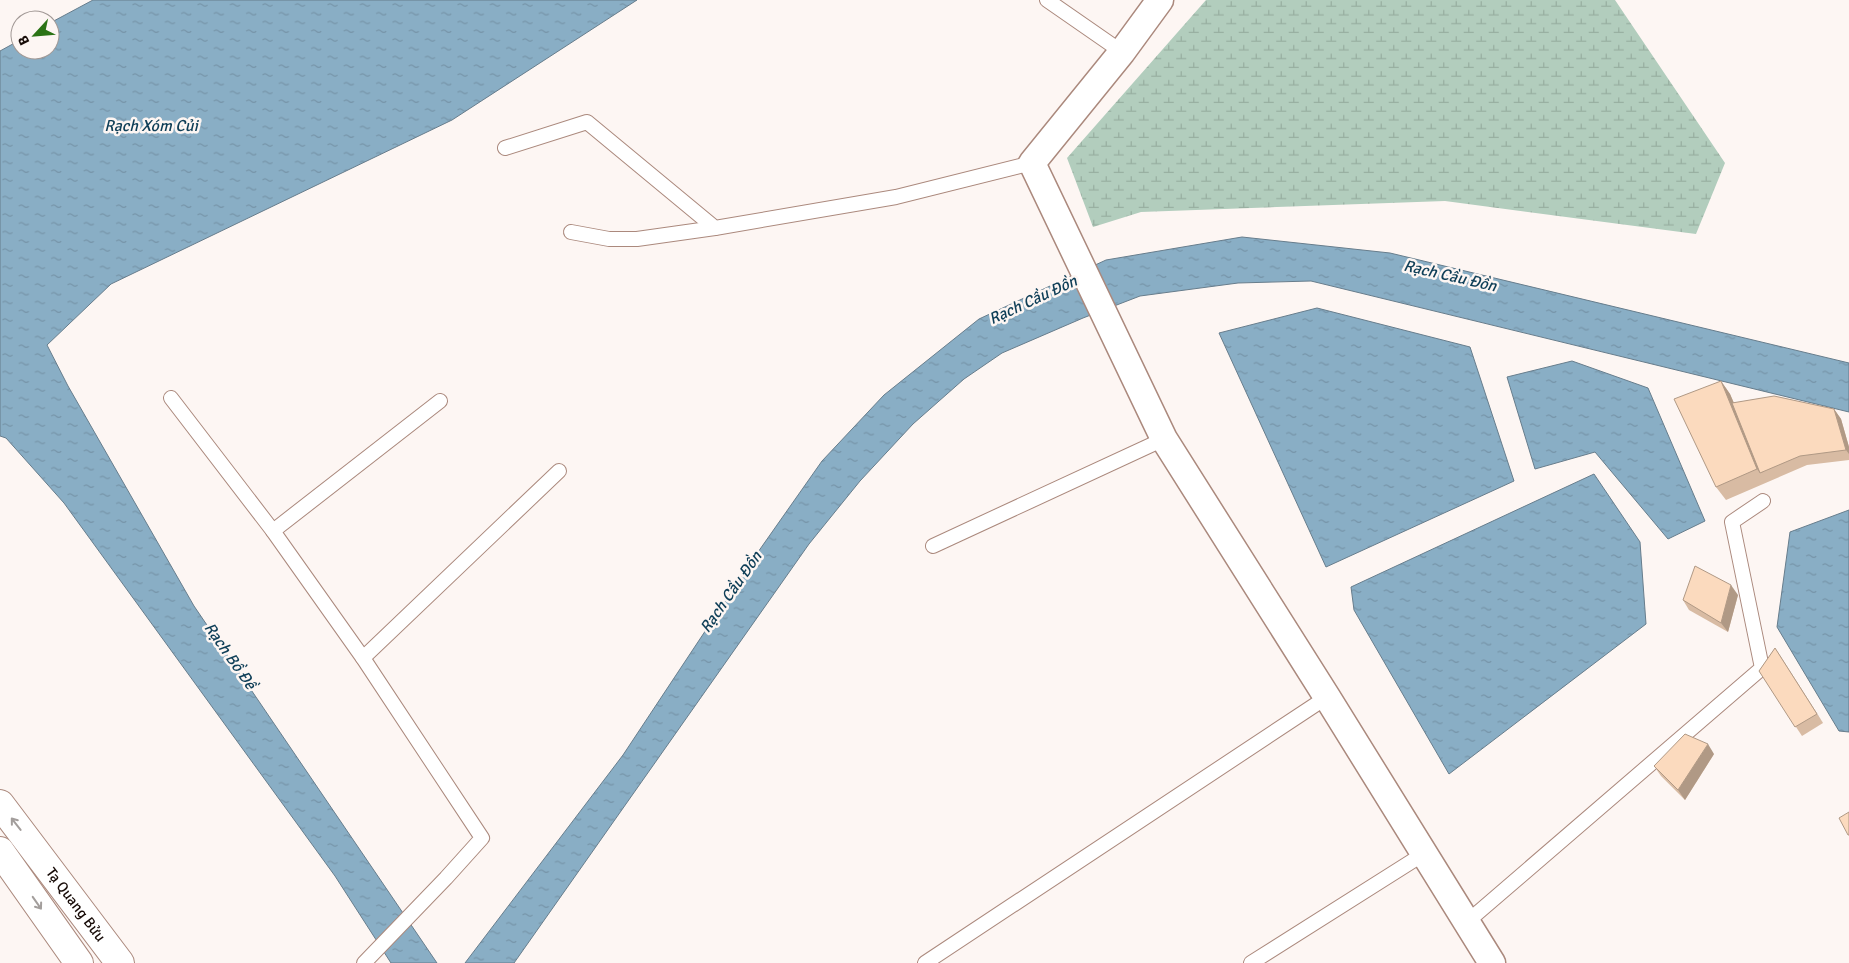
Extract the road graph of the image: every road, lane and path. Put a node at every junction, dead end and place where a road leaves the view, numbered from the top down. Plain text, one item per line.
1 (1047, 0) edge
2 (1160, 0) edge
3 (1122, 52) junction
4 (505, 148) dead end
5 (1032, 163) junction
6 (715, 228) junction
7 (571, 232) dead end
8 (171, 398) dead end
9 (440, 401) dead end
10 (1164, 439) junction
11 (559, 471) dead end
12 (1763, 501) dead end
13 (274, 531) junction
14 (933, 546) dead end
15 (363, 658) junction
16 (1327, 697) junction
17 (0, 804) edge
18 (1425, 853) junction
19 (5, 857) edge
20 (1467, 922) junction
21 (79, 963) edge
22 (120, 963) edge
23 (364, 963) edge
24 (926, 963) edge
25 (1251, 963) edge
26 (1492, 963) edge

1 - 3 lane
2 - 3 street
3 - 5 street
4 - 6 lane
5 - 6 lane
5 - 10 street
6 - 7 lane
8 - 13 lane
9 - 13 lane
10 - 14 lane
10 - 16 street
11 - 15 lane
12 - 20 lane
13 - 15 lane
15 - 23 lane
16 - 18 street
16 - 24 lane
22 -> 17 main road, Tạ Quang Bửu
18 - 20 street
18 - 25 lane
19 -> 21 main road, Tạ Quang Bửu
20 - 26 street

